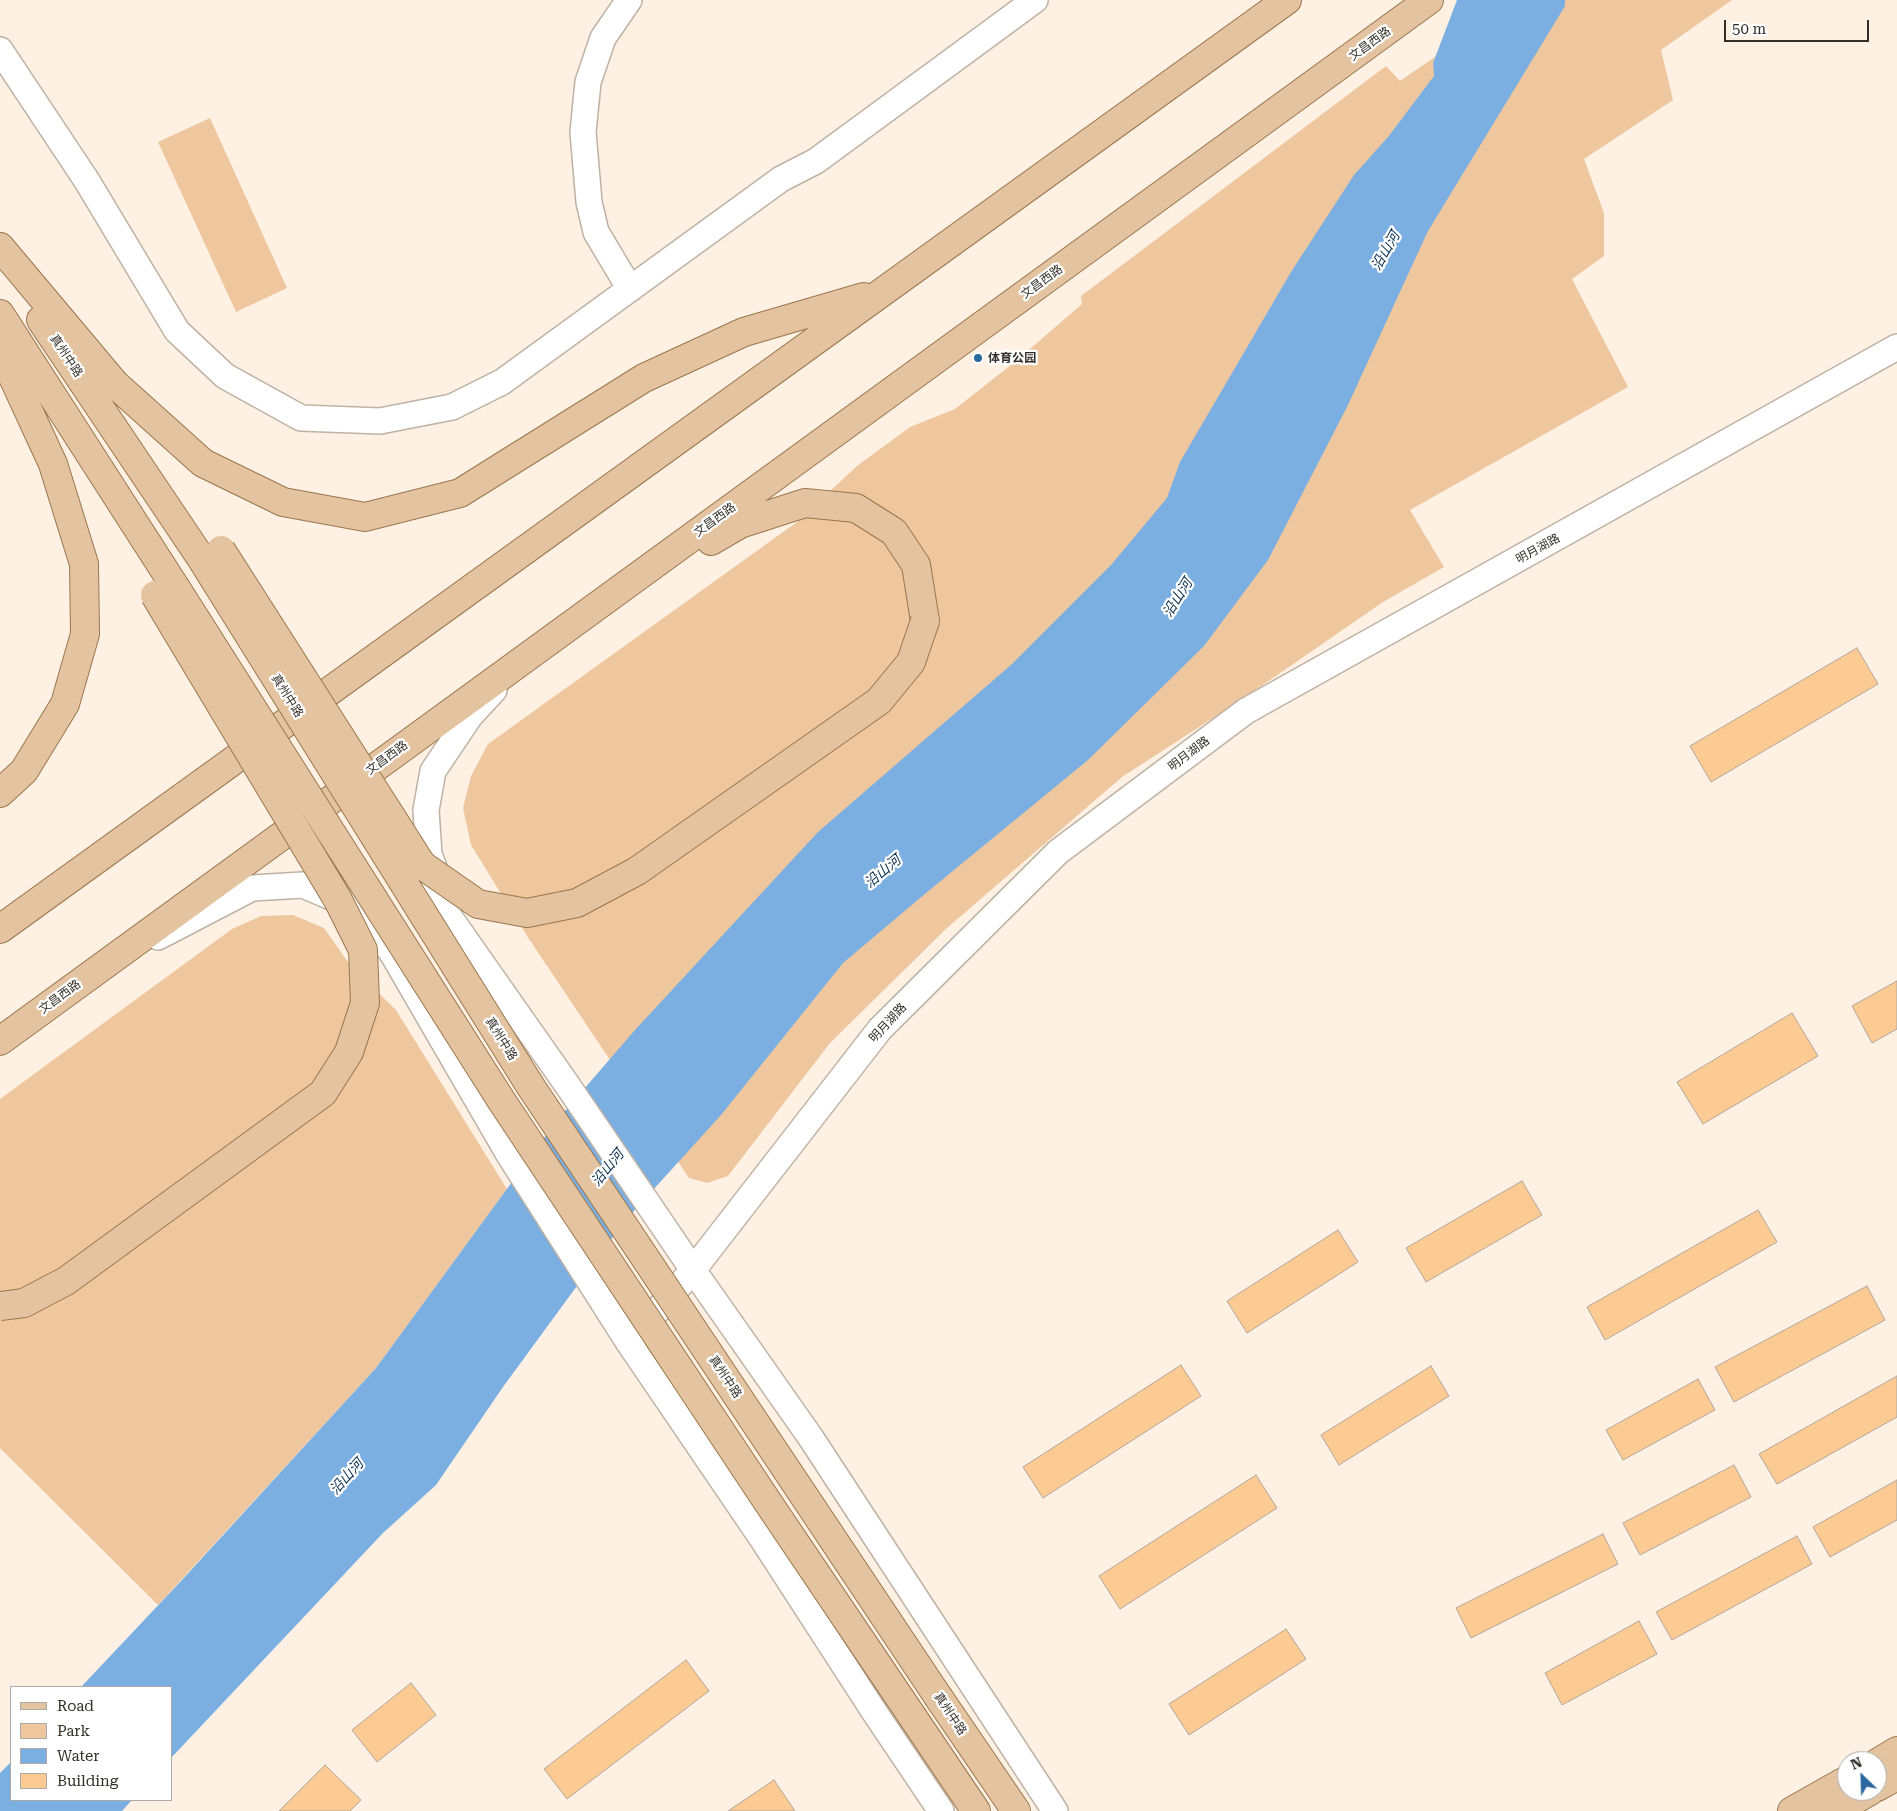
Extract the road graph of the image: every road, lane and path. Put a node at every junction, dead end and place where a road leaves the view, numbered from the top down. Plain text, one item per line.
1 (629, 0) edge
2 (1035, 0) edge
3 (1287, 0) edge
4 (1429, 0) edge
5 (0, 50) edge
6 (0, 247) edge
7 (0, 259) edge
8 (630, 289) junction
9 (884, 291) junction
10 (0, 314) edge
11 (1897, 347) edge
12 (0, 349) edge
13 (212, 556) junction
14 (165, 590) junction
15 (584, 615) junction
16 (520, 662) junction
17 (306, 707) junction
18 (259, 742) junction
19 (355, 782) junction
20 (0, 794) edge
21 (304, 818) junction
22 (456, 926) junction
23 (0, 929) edge
24 (395, 958) junction
25 (86, 977) junction
26 (22, 1025) junction
27 (0, 1041) edge
28 (0, 1048) edge
29 (693, 1270) junction
30 (0, 1306) edge
31 (629, 1343) junction
32 (1837, 1786) edge
33 (1852, 1801) edge
34 (941, 1811) edge
35 (976, 1811) edge
36 (1016, 1811) edge
37 (1055, 1811) edge
38 (1792, 1811) edge
39 (1835, 1811) edge

1 - 8 street
2 - 8 street
3 - 9 main road
4 - 15 main road, 文昌西路
5 - 8 street
6 - 9 main road
7 - 13 main road, 真州中路
9 - 17 main road
10 - 14 main road
11 - 29 street, 明月湖路
12 - 20 main road
13 - 15 main road, bridge
13 - 36 main road, 真州中路, bridge
14 - 30 main road, bridge
14 - 35 main road, bridge
15 - 16 main road, 文昌西路
16 - 19 main road, 文昌西路
16 - 22 street
17 - 18 main road
17 - 19 street, 真州中路
18 - 21 street
18 - 23 main road
19 - 21 main road, 文昌西路
19 - 22 street, 真州中路
21 - 24 street
21 - 25 main road, 文昌西路
22 - 29 street, 真州中路
24 - 25 street
24 - 31 street
25 - 26 main road, 文昌西路
26 - 27 main road, 文昌西路
26 - 28 main road
29 - 31 street, 明月湖路
29 - 37 street, 真州中路
31 - 34 street
32 - 38 main road
33 - 39 main road

